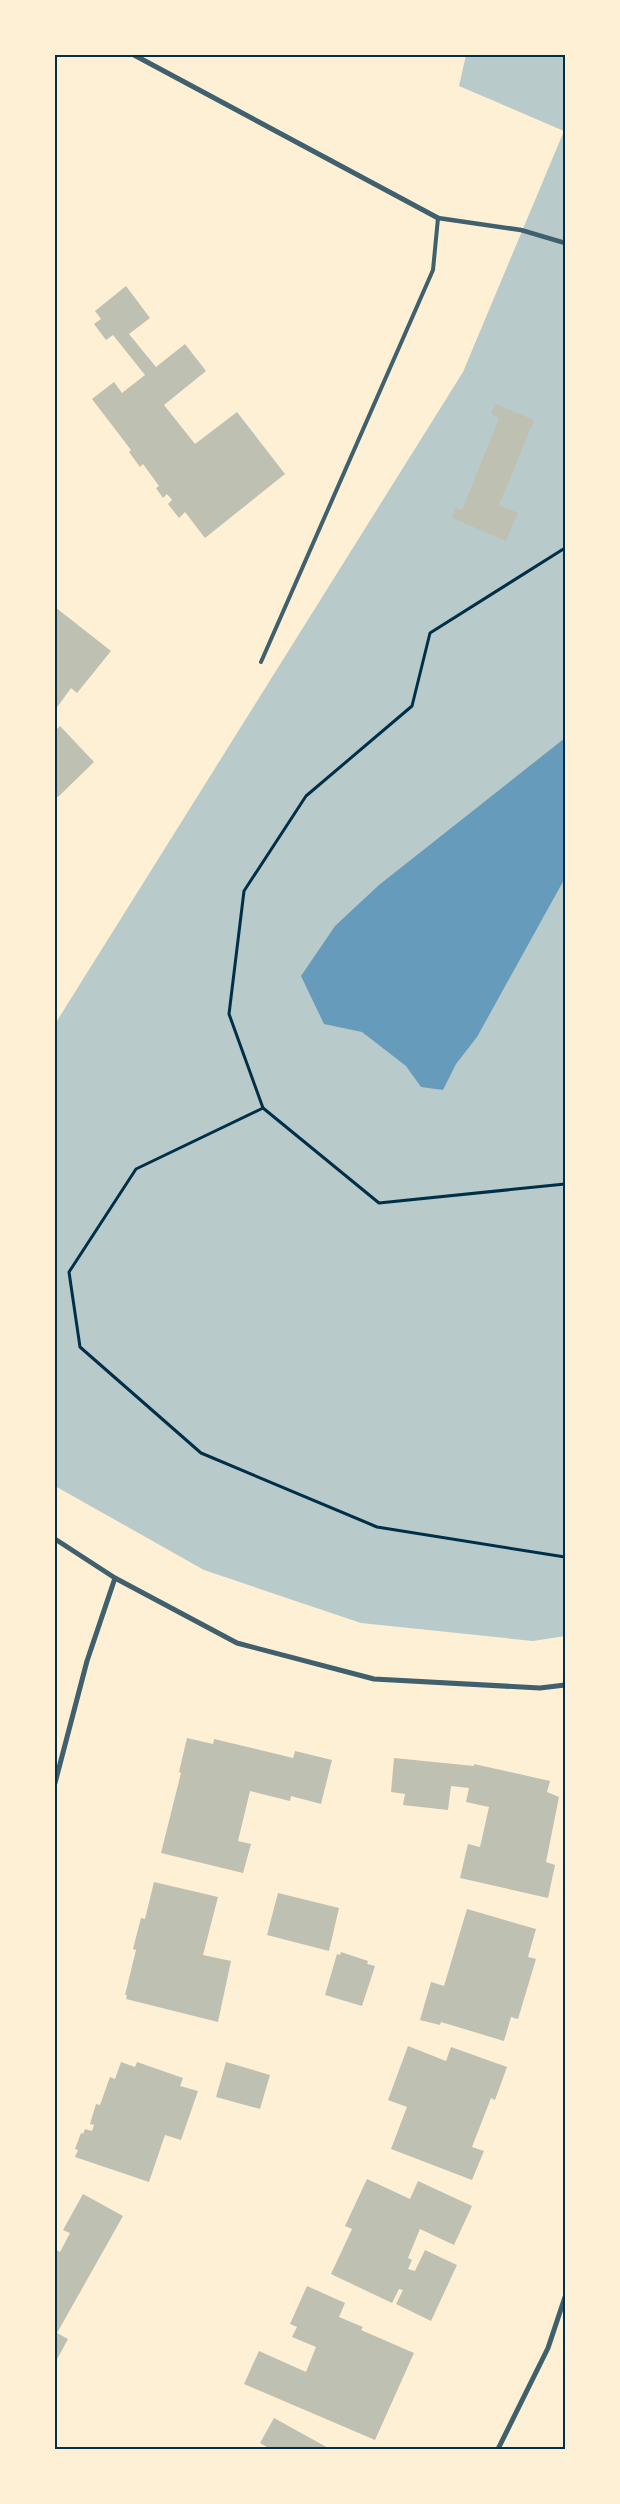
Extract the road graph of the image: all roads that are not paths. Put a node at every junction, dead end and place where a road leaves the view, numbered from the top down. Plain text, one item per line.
1 (134, 55) edge
2 (438, 218) junction
3 (565, 243) edge
4 (261, 662) dead end
5 (55, 1539) edge
6 (115, 1578) junction
7 (565, 1685) edge
8 (55, 1783) edge
9 (565, 2297) edge
10 (498, 2449) edge

1 - 2 street
2 - 3 street
2 - 4 lane
5 - 6 street
6 - 7 street
6 - 8 street
9 - 10 street

